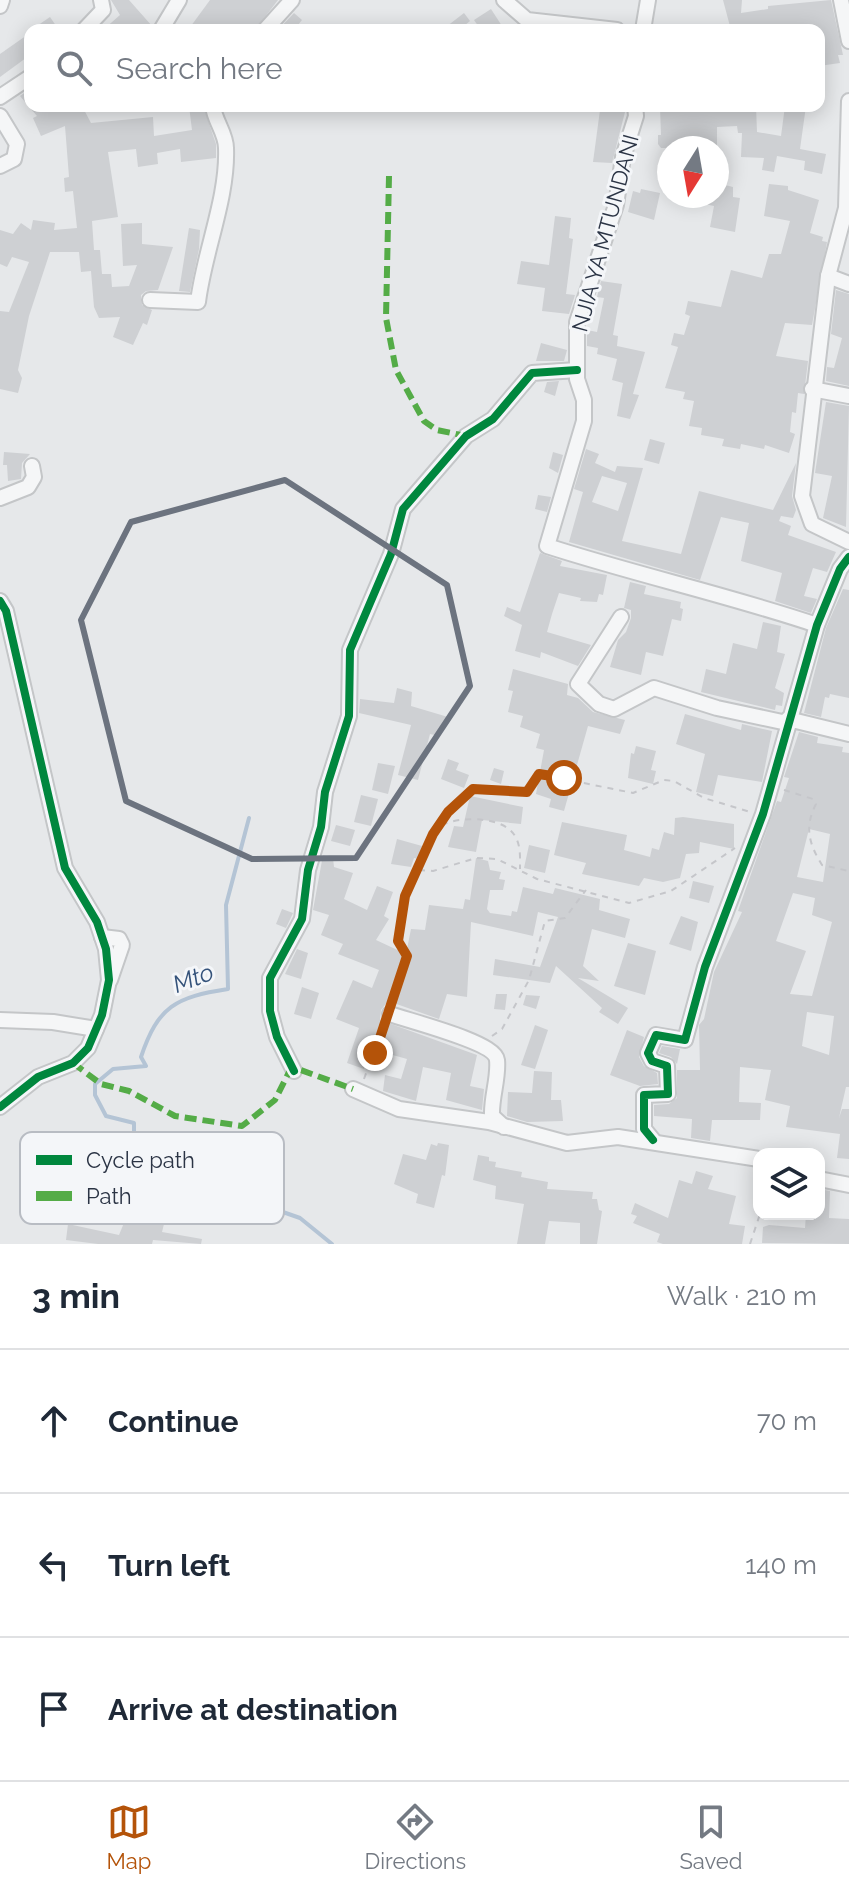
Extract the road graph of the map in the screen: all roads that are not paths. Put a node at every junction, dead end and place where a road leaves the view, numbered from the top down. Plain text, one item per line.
1 (2, 0) edge
2 (101, 0) edge
3 (179, 0) edge
4 (292, 0) edge
5 (504, 0) edge
6 (648, 0) edge
7 (841, 0) edge
8 (0, 6) edge
9 (90, 24) edge
10 (165, 24) edge
11 (270, 24) edge
12 (563, 24) edge
13 (644, 24) edge
14 (849, 41) edge
15 (24, 81) edge
16 (0, 97) edge
17 (849, 101) edge
18 (215, 112) edge
19 (634, 112) edge
20 (0, 116) edge
21 (0, 166) edge
22 (828, 276) junction
23 (849, 284) edge
24 (150, 300) dead end
25 (577, 370) junction
26 (812, 389) junction
27 (849, 396) edge
28 (32, 466) dead end
29 (0, 498) edge
30 (848, 537) edge
31 (849, 557) edge
32 (0, 601) edge
33 (621, 617) dead end
34 (817, 625) junction
35 (787, 721) junction
36 (849, 734) edge
37 (390, 1014) road end
38 (0, 1020) edge
39 (96, 1029) junction
40 (294, 1071) dead end
41 (356, 1091) road end
42 (0, 1107) edge
43 (504, 1127) junction
44 (653, 1140) junction
45 (753, 1158) edge
46 (825, 1180) edge
47 (849, 1185) edge

1 - 8 street
2 - 9 street
3 - 10 street
4 - 11 street
5 - 12 street
6 - 13 street
7 - 14 street
15 - 16 street
17 - 22 street
18 - 24 street
19 - 25 street, NJIA YA MTUNDANI
20 - 21 street
22 - 23 street
22 - 26 street
25 - 34 street, NJIA YA MTUNDANI
25 - 40 street
26 - 27 street
26 - 30 street
28 - 29 street
31 - 34 street
32 - 39 street
33 - 35 street
34 - 35 street
35 - 36 street
35 - 44 street
37 - 43 street
38 - 39 street
39 - 42 street
41 - 43 street
43 - 44 street
44 - 45 street
46 - 47 street

